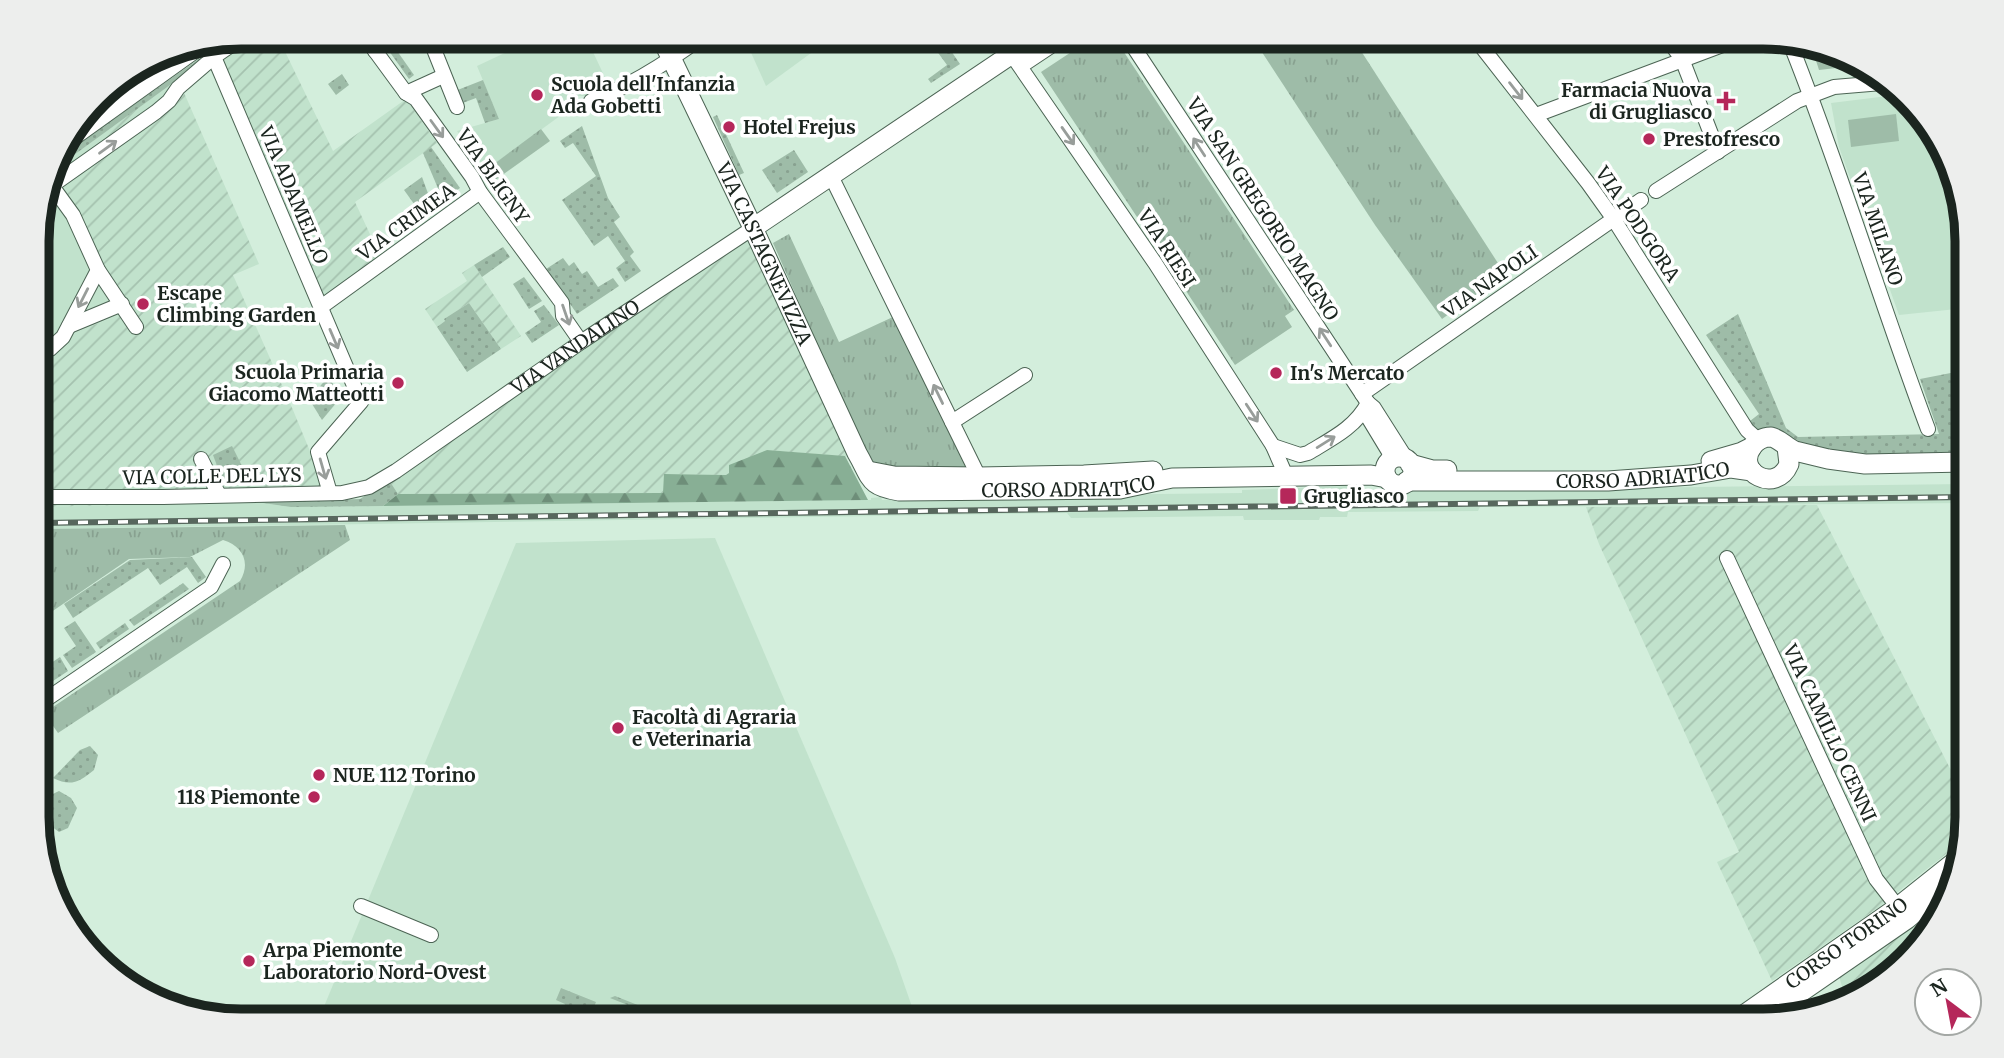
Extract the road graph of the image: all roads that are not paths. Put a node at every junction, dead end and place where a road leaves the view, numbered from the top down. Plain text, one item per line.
1 (378, 49) edge
2 (434, 49) edge
3 (667, 49) edge
4 (686, 49) edge
5 (1025, 49) edge
6 (1035, 49) edge
7 (1134, 49) edge
8 (1483, 49) edge
9 (1675, 49) edge
10 (1710, 49) edge
11 (375, 51) joint
12 (1794, 52) edge
13 (202, 53) edge
14 (205, 53) edge
15 (207, 53) edge
16 (1015, 59) junction
17 (1682, 59) junction
18 (672, 60) junction
19 (439, 78) dead end
20 (1873, 84) edge
21 (406, 93) junction
22 (1811, 96) junction
23 (591, 101) dead end
24 (457, 107) dead end
25 (1536, 116) junction
26 (87, 126) edge
27 (1718, 152) junction
28 (59, 181) edge
29 (833, 181) junction
30 (1656, 191) dead end
31 (480, 192) junction
32 (55, 194) edge
33 (1641, 200) dead end
34 (1613, 218) junction
35 (753, 228) junction
36 (98, 270) junction
37 (122, 304) junction
38 (321, 307) junction
39 (69, 326) junction
40 (136, 327) dead end
41 (581, 342) junction
42 (49, 348) edge
43 (1026, 375) dead end
44 (1365, 399) junction
45 (952, 422) junction
46 (1928, 429) dead end
47 (1755, 444) junction
48 (1273, 446) junction
49 (1787, 447) junction
50 (201, 459) dead end
51 (1955, 462) edge
52 (1398, 467) junction
53 (1283, 469) junction
54 (1787, 469) junction
55 (868, 471) junction
56 (1752, 471) junction
57 (1955, 475) edge
58 (979, 477) junction
59 (382, 480) joint
60 (330, 493) junction
61 (219, 495) junction
62 (49, 497) edge
63 (1727, 558) dead end
64 (223, 564) dead end
65 (49, 697) edge
66 (1947, 869) edge
67 (1941, 888) edge
68 (361, 906) dead end
69 (1902, 913) junction
70 (431, 935) dead end
71 (1754, 1009) edge
72 (1775, 1009) edge

1 - 11 street
2 - 24 street
3 - 18 street, VIA CASTAGNEVIZZA
4 - 18 street
5 - 16 street, VIA VANDALINO
6 - 16 street, VIA VANDALINO
44 -> 7 street, VIA SAN GREGORIO MAGNO
8 -> 25 street, VIA PODGORA
9 - 17 street
10 - 17 street
11 - 21 street, VIA BLIGNY
12 - 22 street, VIA MILANO
13 - 26 main road
28 -> 14 street
15 - 38 street, VIA ADAMELLO
16 - 29 street, VIA VANDALINO
16 -> 48 street, VIA RIESI
17 - 25 street
17 - 27 street
18 - 23 street
18 - 35 street, VIA CASTAGNEVIZZA
19 - 21 street
20 - 22 street
21 -> 31 street, VIA BLIGNY
22 - 27 street
22 - 46 street, VIA MILANO
25 - 34 street, VIA PODGORA
27 - 30 street
29 - 35 street, VIA VANDALINO
45 -> 29 street, CORSO ADRIATICO
31 - 38 street, VIA CRIMEA
31 -> 41 street, VIA BLIGNY
32 - 36 street
33 - 34 street, VIA NAPOLI
34 - 44 street, VIA NAPOLI
34 - 47 street, VIA PODGORA
35 - 41 street, VIA VANDALINO
35 - 55 street, VIA CASTAGNEVIZZA
36 - 37 street
36 -> 39 street
37 - 39 street
37 - 40 street
38 -> 60 street, VIA ADAMELLO
39 - 42 street
41 - 59 street, VIA VANDALINO
43 - 45 street
48 -> 44 street, VIA NAPOLI
44 - 52 street, VIA SAN GREGORIO MAGNO
45 - 58 street, CORSO ADRIATICO
47 - 49 street
47 - 52 street, CORSO ADRIATICO
47 - 56 street, CORSO ADRIATICO
48 - 53 street, VIA RIESI
49 - 51 street
49 - 54 street
50 - 61 street
52 - 53 street, CORSO ADRIATICO
52 - 55 street, CORSO ADRIATICO
52 - 56 street, CORSO ADRIATICO
53 - 58 street, CORSO ADRIATICO
54 - 56 street, CORSO ADRIATICO
54 - 57 street, CORSO ADRIATICO
55 - 58 street, CORSO ADRIATICO
59 - 60 street, VIA COLLE DEL LYS
60 - 61 street, VIA COLLE DEL LYS
61 - 62 street, VIA COLLE DEL LYS
63 - 69 street, VIA CAMILLO CENNI
64 - 65 street
66 - 69 street, CORSO TORINO
67 - 69 street, CORSO TORINO
68 - 70 street
69 - 71 street, CORSO TORINO
69 - 72 street, CORSO TORINO

